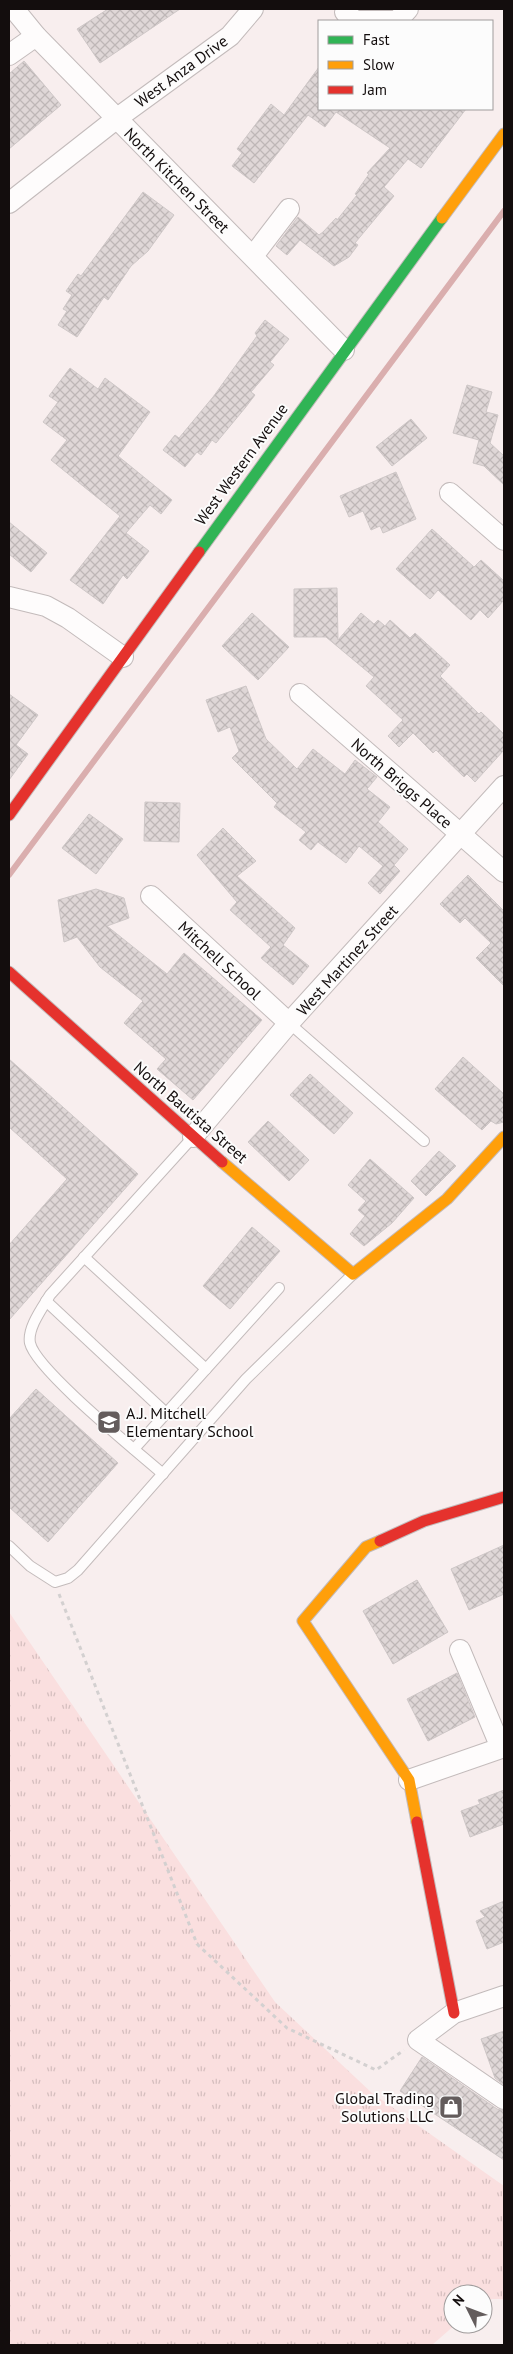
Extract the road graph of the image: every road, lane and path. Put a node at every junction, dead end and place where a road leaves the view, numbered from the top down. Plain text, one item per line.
1 (14, 9) edge
2 (253, 9) edge
3 (408, 9) edge
4 (344, 12) dead end
5 (354, 20) edge
6 (398, 20) edge
7 (36, 36) junction
8 (9, 55) edge
9 (116, 119) junction
10 (504, 134) edge
11 (9, 203) edge
12 (289, 209) dead end
13 (253, 256) junction
14 (344, 350) junction
15 (450, 493) dead end
16 (504, 540) edge
17 (9, 598) edge
18 (123, 658) junction
19 (300, 694) dead end
20 (504, 786) edge
21 (9, 815) edge
22 (461, 834) junction
23 (504, 872) edge
24 (151, 896) dead end
25 (9, 972) edge
26 (289, 1023) junction
27 (193, 1137) junction
28 (504, 1137) edge
29 (424, 1141) dead end
30 (84, 1258) junction
31 (353, 1274) junction
32 (279, 1288) dead end
33 (46, 1302) junction
34 (206, 1369) junction
35 (166, 1413) junction
36 (134, 1449) junction
37 (163, 1474) junction
38 (504, 1498) edge
39 (9, 1546) edge
40 (54, 1582) junction
41 (460, 1650) dead end
42 (502, 1748) edge
43 (409, 1780) junction
44 (504, 1996) edge
45 (454, 2013) junction
46 (418, 2040) junction
47 (504, 2099) edge

1 - 7 street, North Kitchen Street
2 - 9 street, West Anza Drive
3 - 6 street
4 - 5 street
7 - 8 street
7 - 9 street, North Kitchen Street
9 - 11 street, West Anza Drive
9 - 13 street, North Kitchen Street
10 - 14 street, West Western Avenue
12 - 13 street
13 - 14 street, North Kitchen Street
14 - 18 street, West Western Avenue
15 - 16 street
17 - 18 street
18 - 21 street, West Western Avenue
19 - 22 street, North Briggs Place
20 - 22 street, West Martinez Street
22 - 23 street, North Briggs Place
22 - 26 street, West Martinez Street
24 - 26 street, Mitchell School
25 - 27 street, North Bautista Street
26 - 27 street, West Martinez Street
26 - 29 lane
27 - 30 lane
27 - 31 street, North Bautista Street
28 - 31 street
30 - 33 lane
30 - 34 lane
31 - 37 lane
32 - 34 lane
33 - 35 lane
33 - 36 lane
34 - 35 lane
35 - 36 lane
36 - 37 lane
37 - 40 lane
38 - 43 street
39 - 40 lane
40 - 46 path
41 - 42 street
42 - 43 street
43 - 45 street
44 - 45 street
45 - 46 street
46 - 47 street

